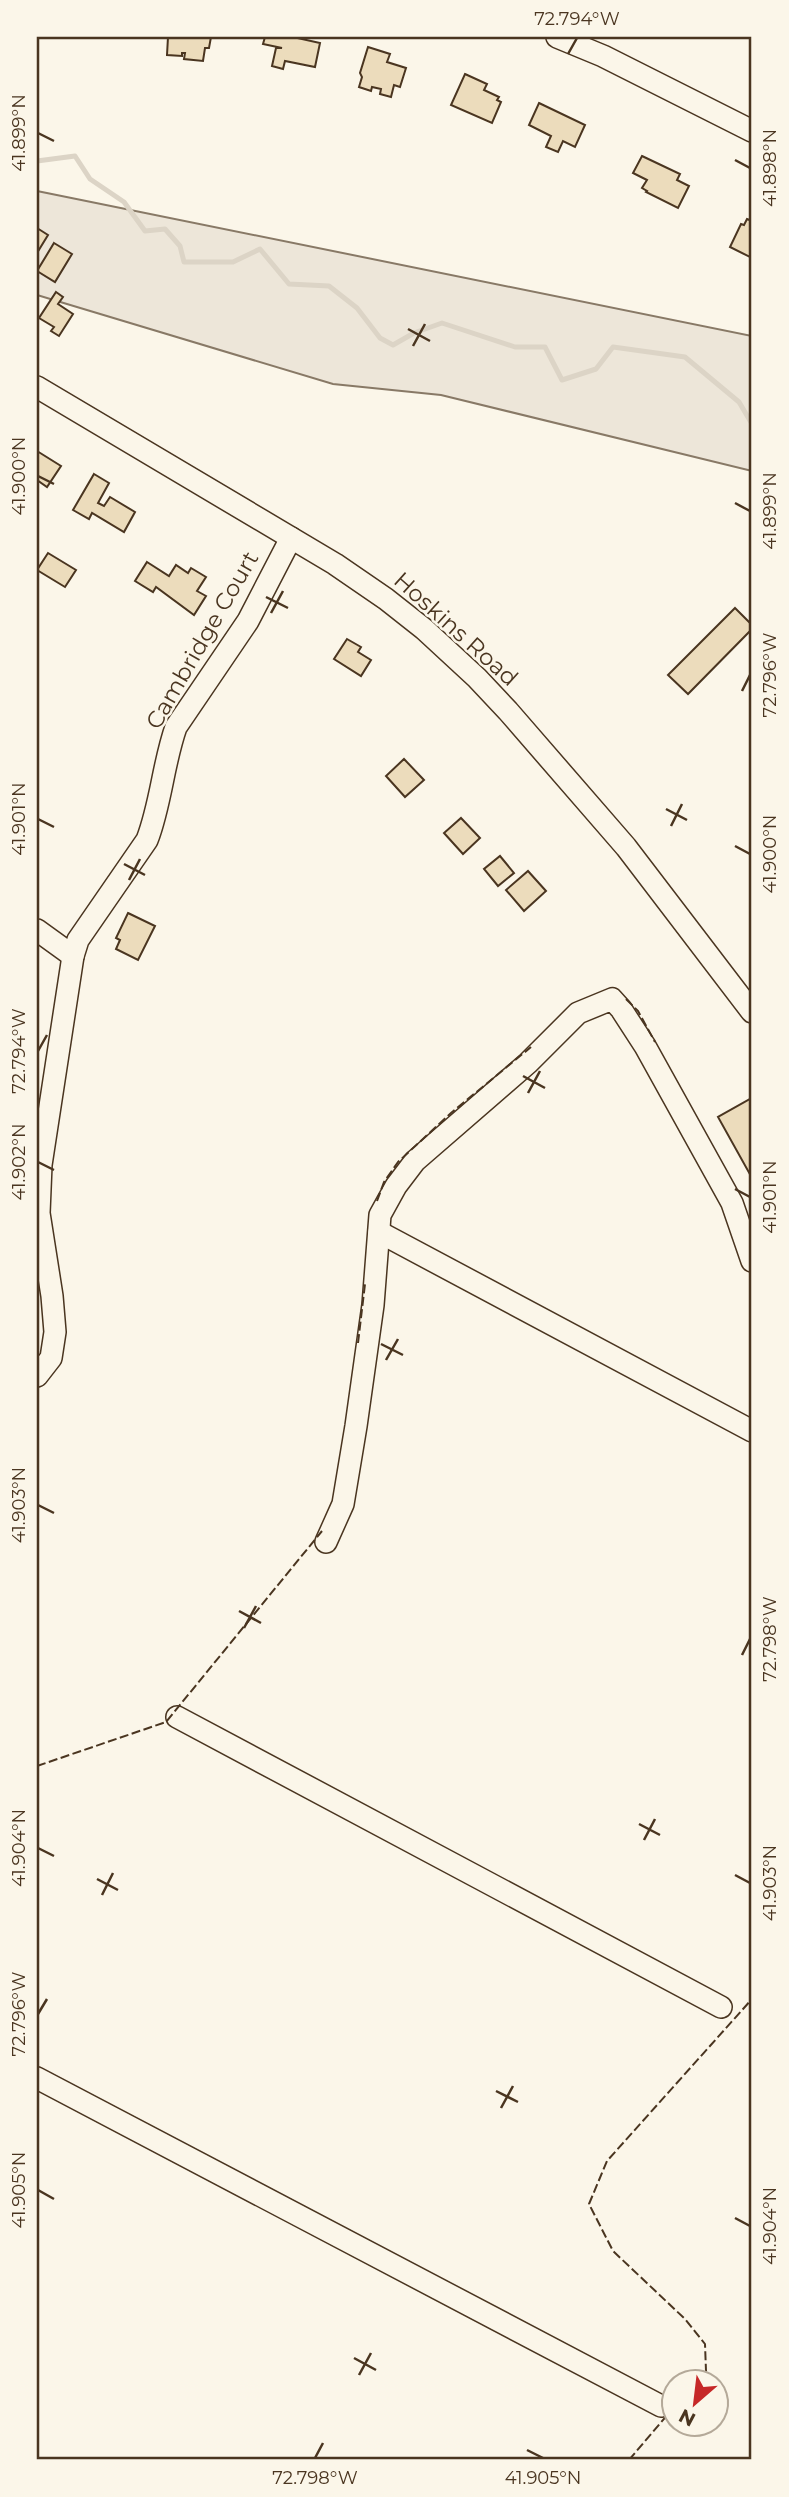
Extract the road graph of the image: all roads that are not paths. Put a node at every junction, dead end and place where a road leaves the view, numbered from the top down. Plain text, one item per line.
1 (557, 37) edge
2 (752, 131) edge
3 (37, 387) edge
4 (291, 538) junction
5 (37, 930) edge
6 (73, 956) junction
7 (752, 1012) edge
8 (47, 1070) edge
9 (379, 1232) junction
10 (39, 1237) edge
11 (752, 1261) edge
12 (37, 1376) edge
13 (752, 1431) edge
14 (326, 1542) dead end
15 (177, 1717) dead end
16 (721, 2007) dead end
17 (37, 2078) edge
18 (660, 2405) edge

1 - 2 street
3 - 4 street, Hoskins Road
4 - 6 street, Cambridge Court
4 - 7 street, Hoskins Road
5 - 6 street
6 - 8 street, Cambridge Court
8 - 10 street, Cambridge Court
9 - 11 street
9 - 13 street
9 - 14 street
10 - 12 street, Cambridge Court
15 - 16 street
17 - 18 street

